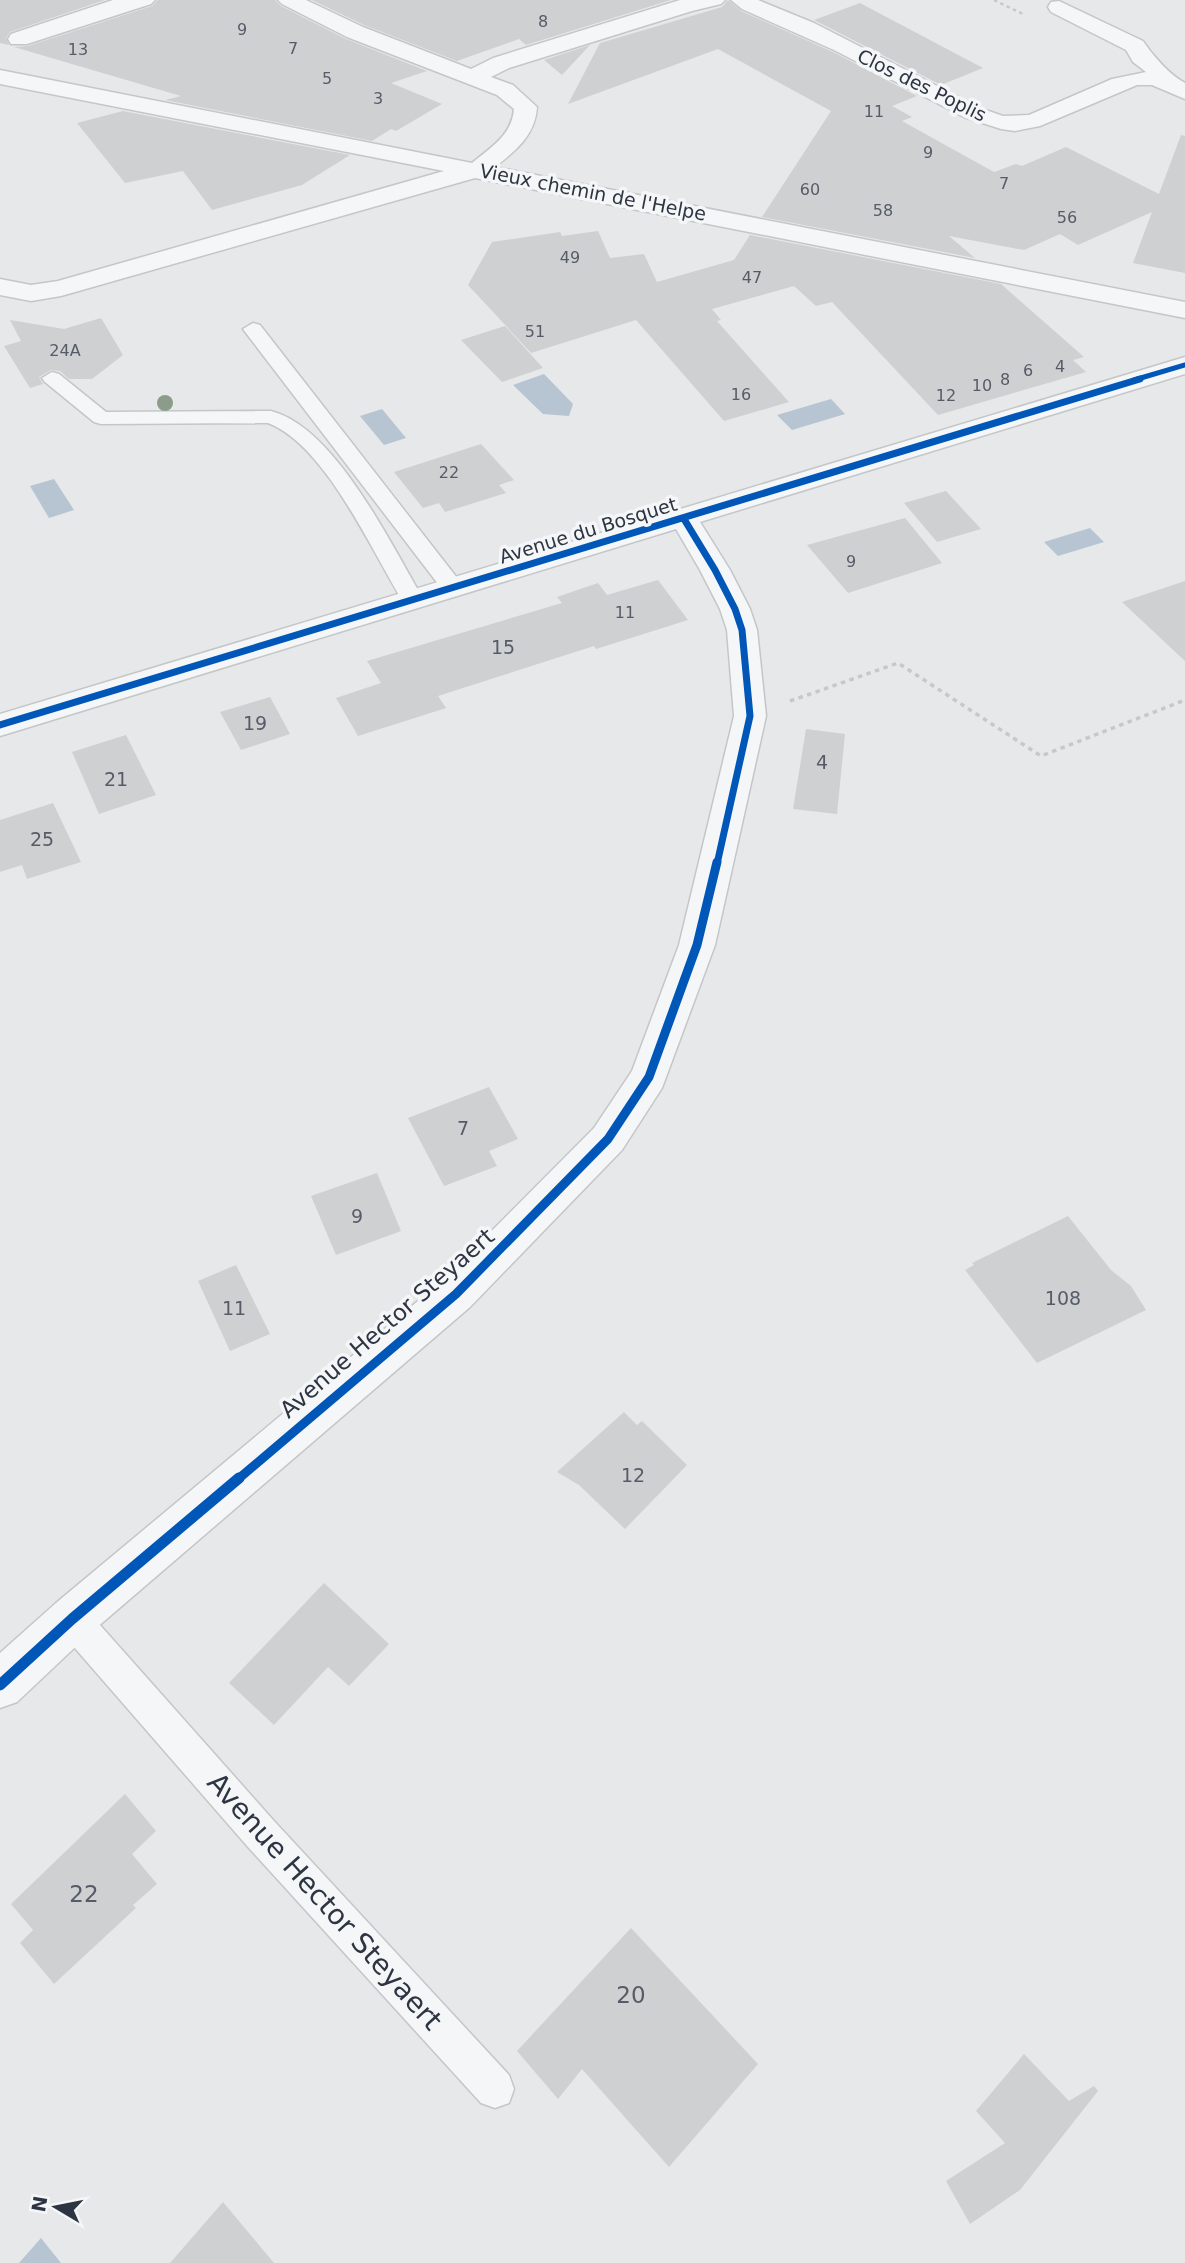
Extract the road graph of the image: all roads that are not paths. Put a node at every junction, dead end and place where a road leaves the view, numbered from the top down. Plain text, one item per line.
1 (144, 0) edge
2 (289, 0) edge
3 (714, 0) edge
4 (742, 0) edge
5 (1059, 7) dead end
6 (19, 39) dead end
7 (474, 76) junction
8 (0, 77) edge
9 (1161, 80) junction
10 (1185, 92) edge
11 (479, 169) junction
12 (0, 287) edge
13 (1185, 310) edge
14 (253, 329) dead end
15 (1185, 365) edge
16 (52, 378) dead end
17 (684, 519) junction
18 (453, 588) junction
19 (413, 600) junction
20 (0, 725) edge
21 (72, 1619) junction
22 (0, 1685) edge
23 (495, 2089) dead end

1 - 6 street
2 - 7 street
3 - 7 street
4 - 9 street, Clos des Poplis
5 - 9 street
7 - 11 street
8 - 11 street, Vieux chemin de l'Helpe
9 - 10 street
11 - 12 street
11 - 13 street, Vieux chemin de l'Helpe
14 - 18 lane
15 - 17 street, Avenue du Bosquet
16 - 19 lane
17 - 18 street, Avenue du Bosquet
17 - 21 street, Avenue Hector Steyaert
18 - 19 street, Avenue du Bosquet
19 - 20 street, Avenue du Bosquet
21 - 22 street, Avenue Hector Steyaert
21 - 23 lane, Avenue Hector Steyaert

